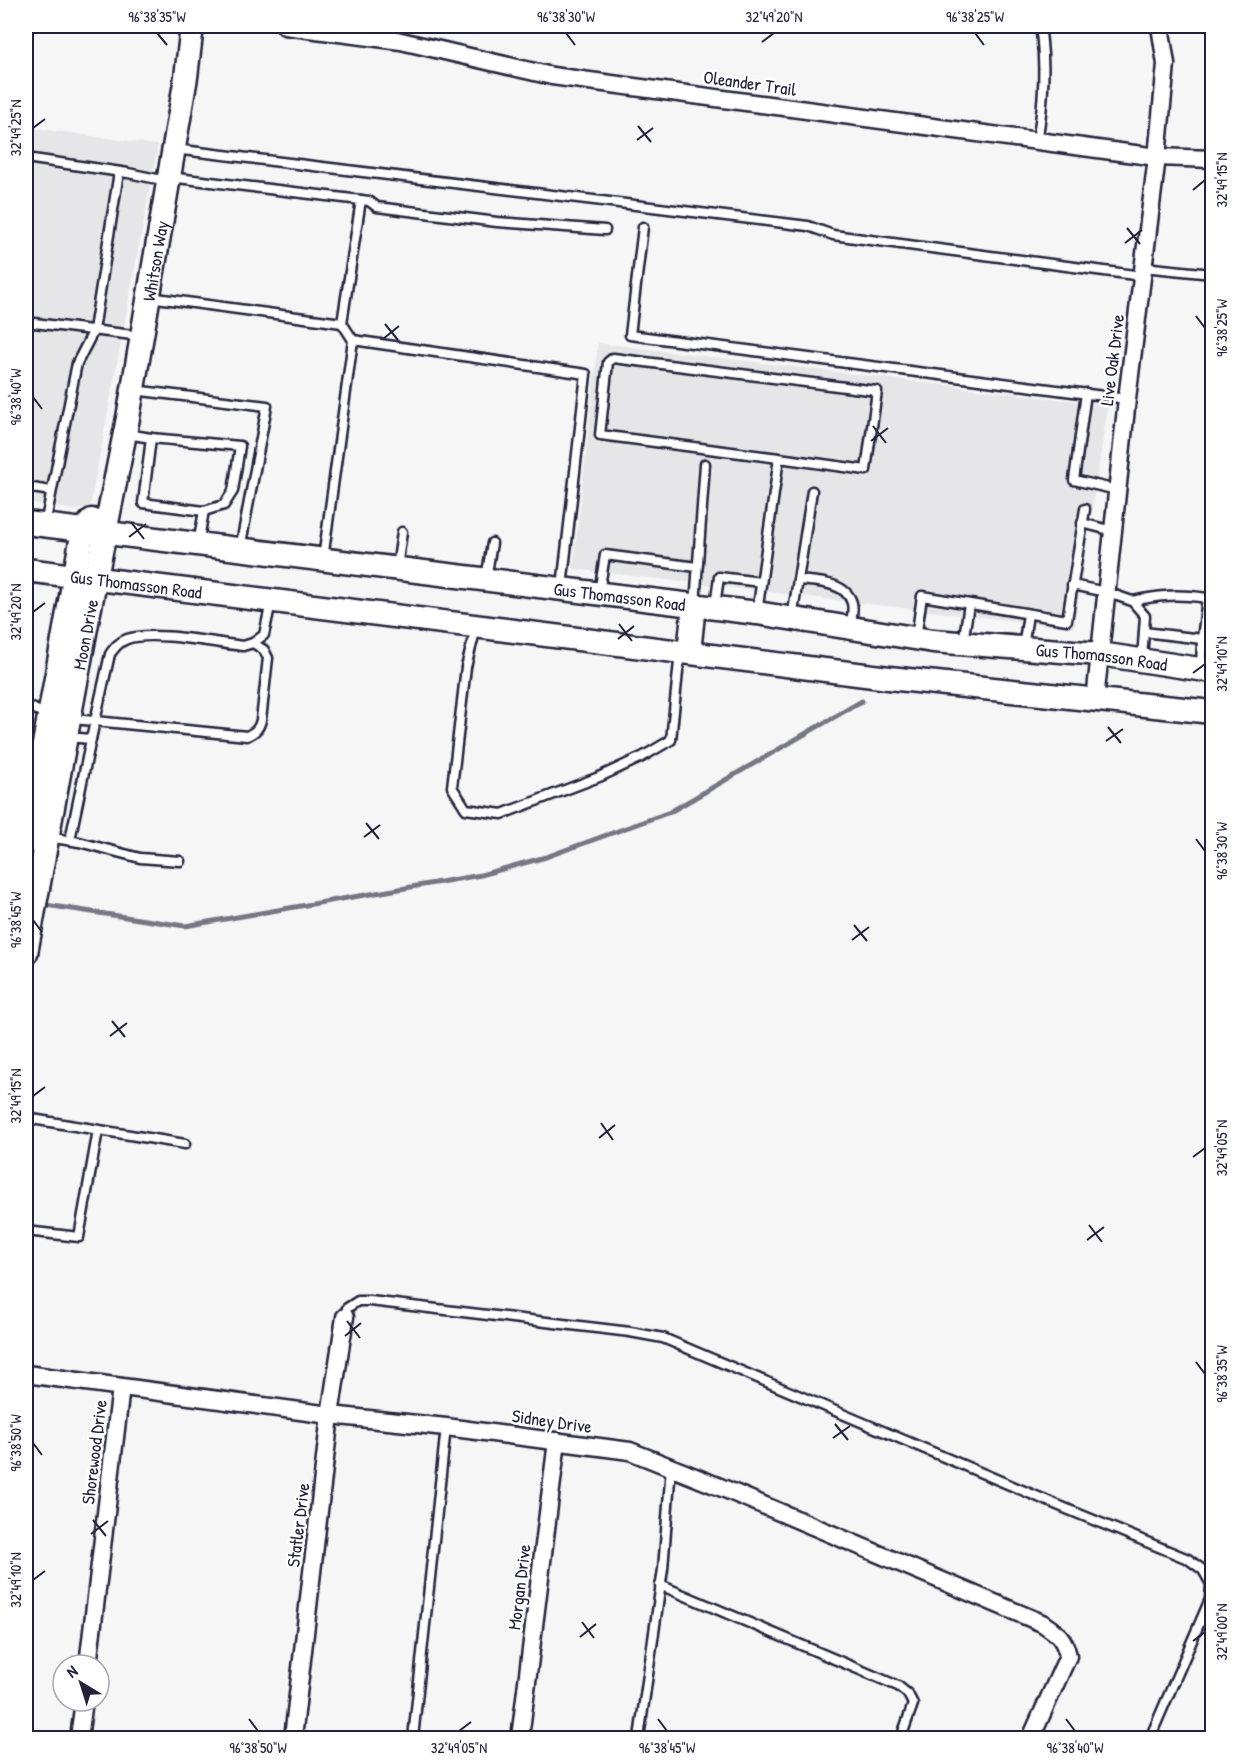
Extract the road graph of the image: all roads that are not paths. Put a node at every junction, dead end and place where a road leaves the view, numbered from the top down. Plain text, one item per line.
1 (192, 26) edge
2 (285, 26) edge
3 (1040, 26) edge
4 (1160, 26) edge
5 (1037, 141) junction
6 (173, 149) junction
7 (1157, 157) junction
8 (26, 158) edge
9 (1212, 159) edge
10 (119, 172) junction
11 (169, 179) junction
12 (361, 200) junction
13 (643, 227) dead end
14 (605, 230) dead end
15 (1143, 271) junction
16 (1212, 274) edge
17 (149, 297) junction
18 (26, 322) edge
19 (342, 323) junction
20 (94, 330) junction
21 (142, 336) junction
22 (353, 340) junction
23 (133, 390) junction
24 (1086, 393) junction
25 (1127, 399) junction
26 (125, 434) junction
27 (151, 438) junction
28 (779, 459) junction
29 (705, 464) dead end
30 (26, 487) edge
31 (1117, 490) junction
32 (51, 491) junction
33 (812, 491) dead end
34 (112, 496) joint
35 (1085, 509) dead end
36 (204, 511) junction
37 (1082, 523) junction
38 (35, 524) edge
39 (94, 531) junction
40 (1113, 531) junction
41 (402, 532) dead end
42 (492, 543) dead end
43 (198, 544) junction
44 (240, 550) junction
45 (323, 560) junction
46 (697, 567) junction
47 (397, 569) junction
48 (26, 570) edge
49 (85, 577) junction
50 (486, 580) junction
51 (798, 580) junction
52 (761, 582) junction
53 (1072, 585) junction
54 (562, 589) junction
55 (1106, 592) junction
56 (599, 594) junction
57 (271, 600) junction
58 (1132, 601) junction
59 (969, 604) junction
60 (704, 607) junction
61 (757, 613) junction
62 (1029, 614) junction
63 (792, 618) junction
64 (476, 626) junction
65 (850, 628) junction
66 (1144, 632) junction
67 (916, 638) junction
68 (1202, 639) junction
69 (253, 643) junction
70 (963, 644) junction
71 (1023, 648) junction
72 (685, 652) junction
73 (1100, 654) junction
74 (1142, 660) junction
75 (1207, 670) edge
76 (1095, 700) junction
77 (26, 705) edge
78 (1212, 712) edge
79 (95, 722) junction
80 (57, 726) junction
81 (92, 739) junction
82 (33, 838) edge
83 (70, 840) junction
84 (180, 861) dead end
85 (26, 953) edge
86 (26, 1118) edge
87 (98, 1130) junction
88 (185, 1144) dead end
89 (26, 1231) edge
90 (345, 1317) joint
91 (26, 1374) edge
92 (121, 1387) junction
93 (330, 1415) junction
94 (446, 1427) junction
95 (557, 1441) junction
96 (671, 1467) junction
97 (660, 1585) junction
98 (89, 1653) edge
99 (83, 1713) edge
100 (80, 1738) edge
101 (293, 1738) edge
102 (413, 1738) edge
103 (520, 1738) edge
104 (639, 1738) edge
105 (901, 1738) edge
106 (1030, 1738) edge
107 (1150, 1738) edge

1 - 6 main road, Whitson Way
2 - 5 street, Oleander Trail
3 - 5 lane
4 - 7 street, Live Oak Drive
5 - 7 street, Oleander Trail
6 - 11 main road, Whitson Way
6 - 15 lane
7 - 9 street, Oleander Trail
7 - 15 street, Live Oak Drive
8 - 10 lane
10 - 11 lane
10 - 20 lane
11 - 12 lane
11 - 17 main road, Whitson Way
12 - 14 lane
12 - 19 lane
13 - 24 lane
15 - 16 lane
15 - 25 street, Live Oak Drive
17 - 19 lane
17 - 21 main road, Whitson Way
18 - 20 lane
19 - 22 lane
20 - 21 lane
20 - 32 lane
21 - 23 main road, Whitson Way
22 - 45 lane
22 - 54 lane
23 - 26 main road, Whitson Way
23 - 44 lane
24 - 25 lane
24 - 31 lane
25 - 31 street, Live Oak Drive
26 - 27 lane
26 - 34 main road, Whitson Way
27 - 36 lane
27 - 36 lane
28 - 28 lane
28 - 52 lane
29 - 46 lane
30 - 32 lane
31 - 40 street, Live Oak Drive
32 - 38 lane
33 - 51 lane
34 - 39 main road, Moon Drive
35 - 37 lane
36 - 43 lane
37 - 40 lane
37 - 53 lane
38 - 39 main road, Gus Thomasson Road
39 - 43 main road, Gus Thomasson Road
39 - 49 main road, Moon Drive
40 - 55 street, Live Oak Drive
41 - 47 lane
42 - 50 lane
43 - 44 main road, Gus Thomasson Road
44 - 45 main road, Gus Thomasson Road
45 - 47 main road, Gus Thomasson Road
46 - 56 lane
46 - 60 lane
47 - 50 main road, Gus Thomasson Road
48 - 49 main road, Gus Thomasson Road
49 - 57 main road, Gus Thomasson Road
49 - 80 main road, Moon Drive
50 - 54 main road, Gus Thomasson Road
51 - 63 lane
51 - 65 lane
52 - 60 lane
52 - 61 lane
53 - 55 lane
53 - 62 lane
54 - 56 main road, Gus Thomasson Road
55 - 58 lane
55 - 73 street, Live Oak Drive
56 - 60 main road, Gus Thomasson Road
57 - 64 main road, Gus Thomasson Road
57 - 69 lane
58 - 66 lane
58 - 68 lane
59 - 62 lane
59 - 67 lane
59 - 70 lane
60 - 61 main road, Gus Thomasson Road
60 - 72 main road
61 - 63 main road, Gus Thomasson Road
62 - 71 lane
63 - 65 main road, Gus Thomasson Road
64 - 72 main road, Gus Thomasson Road
64 - 72 lane
65 - 67 main road, Gus Thomasson Road
66 - 68 lane
66 - 74 lane
67 - 70 main road, Gus Thomasson Road
68 - 75 lane
69 - 79 lane
69 - 79 lane
70 - 71 main road, Gus Thomasson Road
71 - 73 main road, Gus Thomasson Road
72 - 76 main road, Gus Thomasson Road
73 - 74 main road, Gus Thomasson Road
73 - 76 street, Live Oak Drive
74 - 75 main road, Gus Thomasson Road
76 - 78 main road, Gus Thomasson Road
77 - 80 lane
79 - 80 lane
79 - 81 lane
80 - 81 lane
80 - 82 main road, Moon Drive
81 - 83 lane
82 - 83 lane
82 - 85 main road, Moon Drive
83 - 84 lane
86 - 87 lane
87 - 88 lane
87 - 89 lane
90 - 93 street, Statler Drive
90 - 107 lane
91 - 92 street, Sidney Drive
92 - 93 street, Sidney Drive
92 - 98 street, Shorewood Drive
93 - 94 street, Sidney Drive
93 - 101 street, Statler Drive
94 - 95 street, Sidney Drive
94 - 102 lane
95 - 96 street, Sidney Drive
95 - 103 street, Morgan Drive
96 - 97 lane
96 - 106 street, Sidney Drive
97 - 104 lane
97 - 105 lane
99 - 100 street

